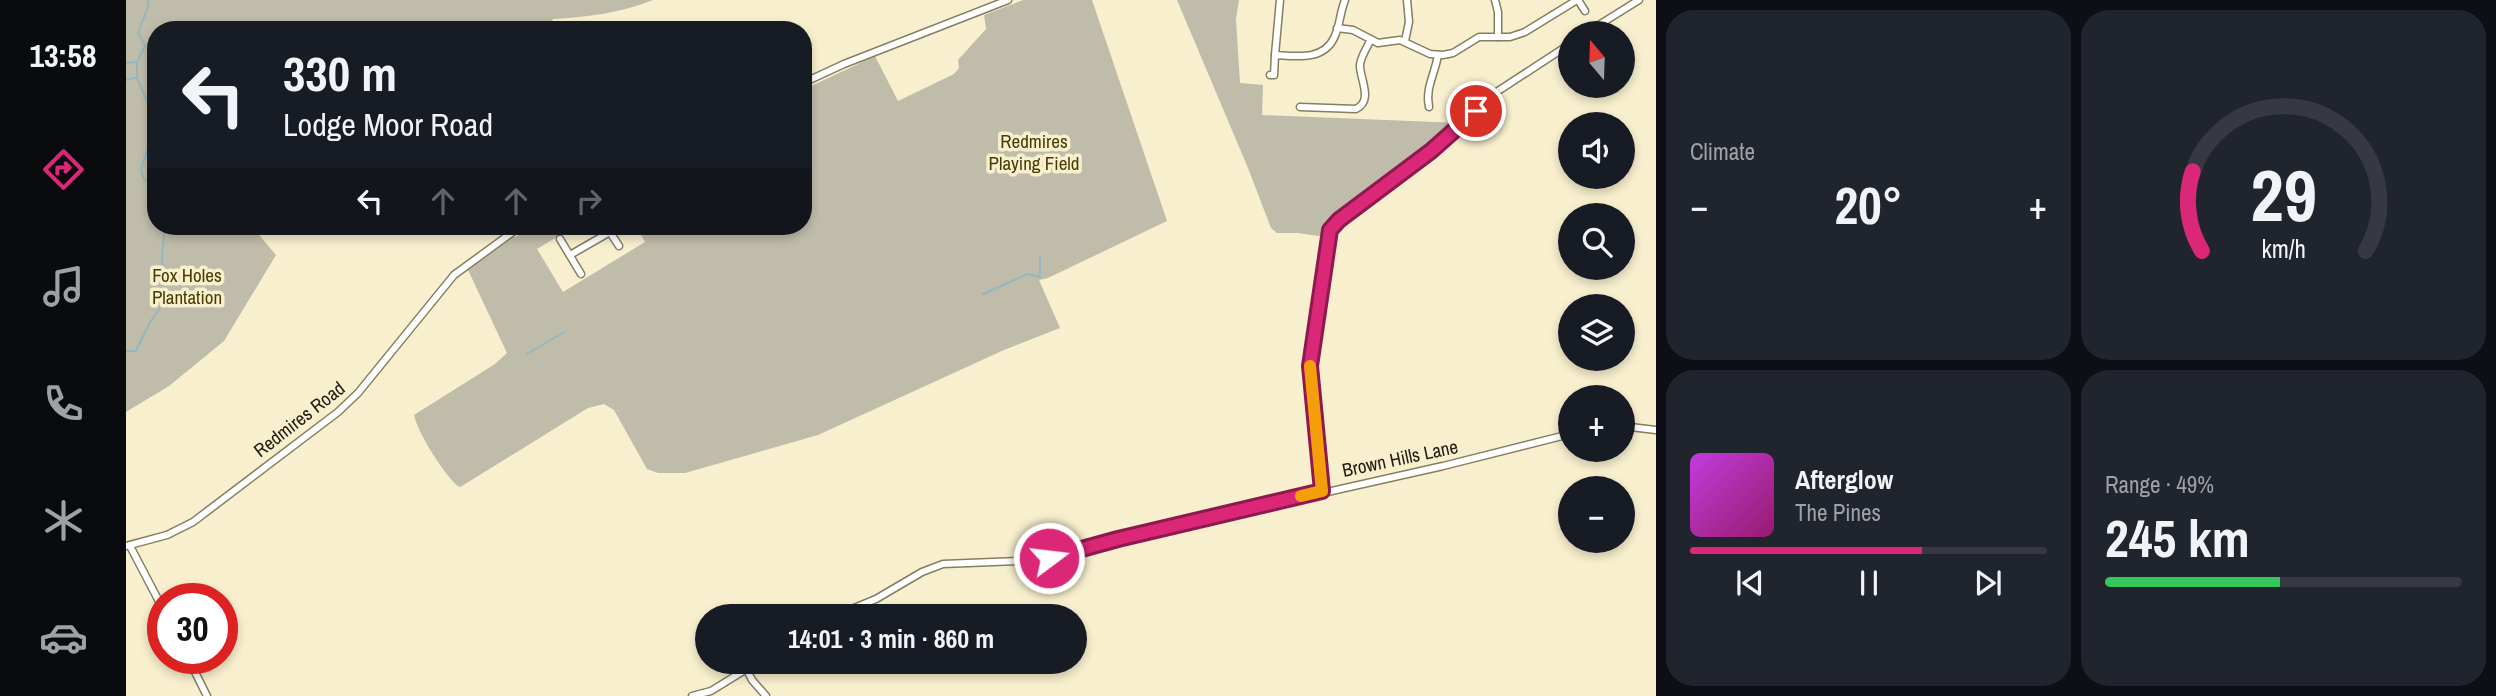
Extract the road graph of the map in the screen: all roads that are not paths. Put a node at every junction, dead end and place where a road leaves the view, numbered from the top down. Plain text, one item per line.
1 (1008, 0) edge
2 (1280, 0) edge
3 (1345, 0) edge
4 (1407, 0) edge
5 (1495, 0) edge
6 (1577, 0) edge
7 (1639, 0) edge
8 (1585, 11) dead end
9 (1605, 21) edge
10 (1337, 28) junction
11 (1498, 37) junction
12 (1370, 41) junction
13 (1405, 41) junction
14 (1558, 52) edge
15 (1275, 55) junction
16 (1437, 55) junction
17 (1272, 75) dead end
18 (812, 79) edge
19 (1300, 107) dead end
20 (1429, 107) dead end
21 (509, 235) edge
22 (599, 235) edge
23 (612, 235) edge
24 (560, 239) dead end
25 (619, 246) dead end
26 (570, 255) junction
27 (581, 274) dead end
28 (1635, 428) edge
29 (1656, 430) edge
30 (1558, 437) edge
31 (1322, 491) junction
32 (128, 546) edge
33 (149, 583) edge
34 (864, 604) edge
35 (196, 674) edge
36 (740, 674) edge
37 (749, 674) edge
38 (208, 696) edge
39 (692, 696) edge
40 (766, 696) edge

1 - 18 street
2 - 15 street
3 - 10 street
4 - 13 street
5 - 11 street
6 - 8 street
6 - 11 street
7 - 9 street
10 - 12 street
10 - 15 street
11 - 16 street
12 - 13 street
12 - 19 street
13 - 16 street
14 - 31 street
15 - 17 street
16 - 20 street
21 - 32 street, Redmires Road
22 - 26 street
23 - 25 street
24 - 26 street
26 - 27 street
28 - 29 street
30 - 31 street, Brown Hills Lane
31 - 34 street, Brown Hills Lane
32 - 33 street
35 - 38 street
36 - 39 street
37 - 40 street

